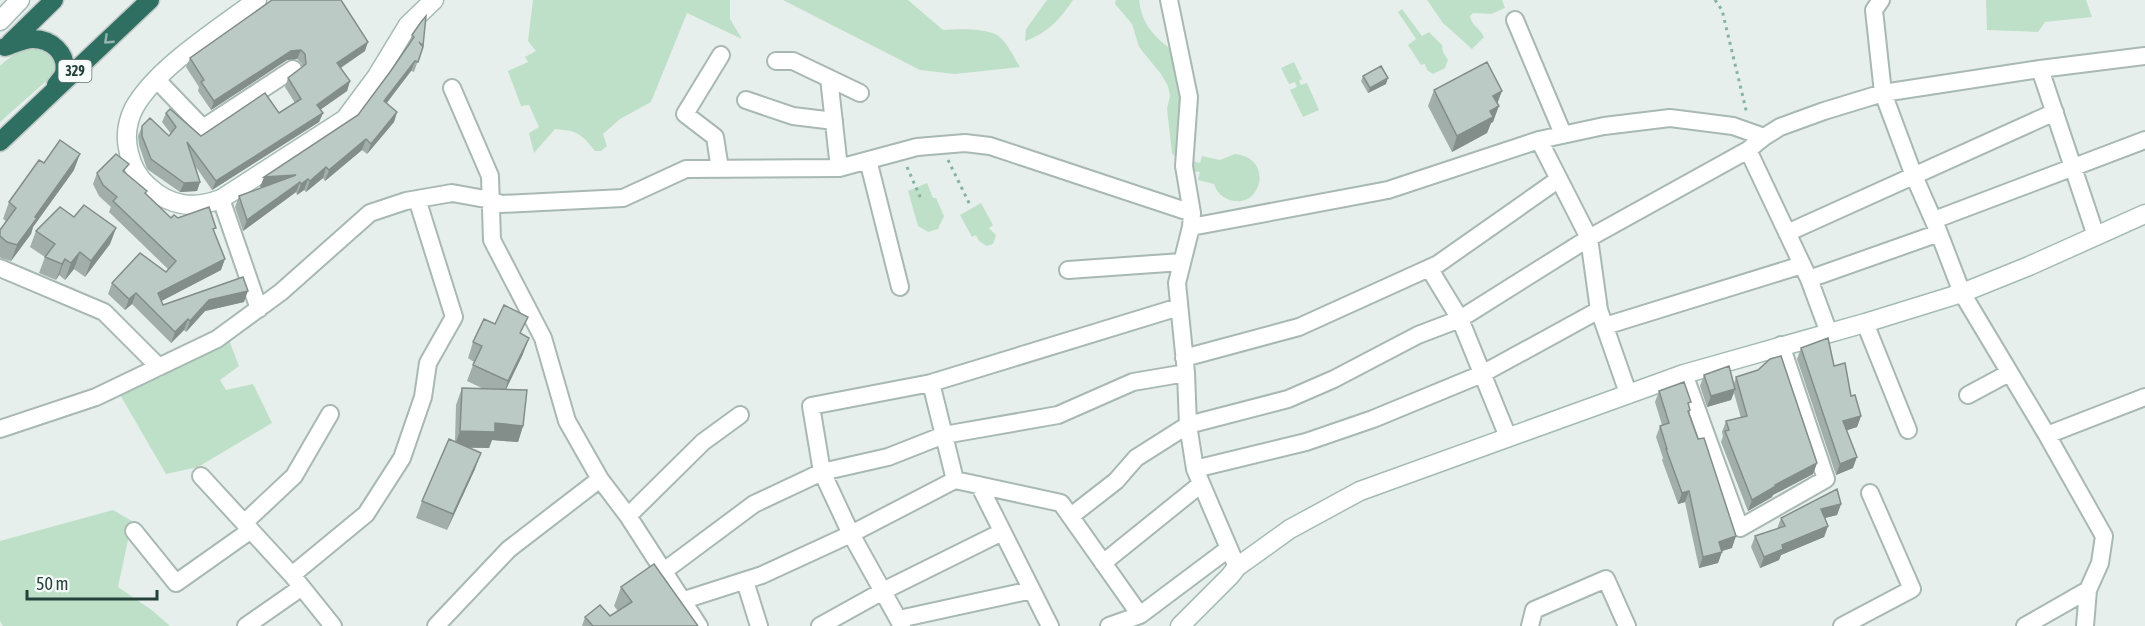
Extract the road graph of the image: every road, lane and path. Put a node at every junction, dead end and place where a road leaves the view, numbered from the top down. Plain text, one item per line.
1 (20, 0) edge
2 (54, 0) edge
3 (150, 0) edge
4 (258, 0) edge
5 (434, 0) edge
6 (1169, 0) edge
7 (1715, 0) edge
8 (1881, 0) edge
9 (1515, 20) dead end
10 (0, 21) edge
11 (3, 50) edge
12 (721, 55) dead end
13 (2145, 56) edge
14 (776, 61) dead end
15 (294, 69) dead end
16 (2040, 69) junction
17 (830, 78) junction
18 (157, 80) junction
19 (452, 88) dead end
20 (860, 93) dead end
21 (1883, 93) junction
22 (48, 97) junction
23 (746, 100) dead end
24 (2055, 112) junction
25 (834, 121) junction
26 (1563, 134) junction
27 (1758, 135) junction
28 (1539, 140) junction
29 (2145, 140) edge
30 (0, 142) edge
31 (941, 145) junction
32 (1748, 150) junction
33 (900, 152) junction
34 (868, 160) junction
35 (2074, 166) junction
36 (839, 168) junction
37 (720, 169) junction
38 (1914, 176) junction
39 (1558, 179) junction
40 (221, 199) junction
41 (417, 199) junction
42 (921, 199) dead end
43 (490, 200) junction
44 (971, 207) dead end
45 (2145, 214) edge
46 (1192, 220) junction
47 (1937, 227) junction
48 (1787, 232) junction
49 (2096, 236) junction
50 (1588, 238) junction
51 (1182, 262) junction
52 (0, 268) edge
53 (1429, 268) junction
54 (1068, 270) dead end
55 (1806, 272) junction
56 (900, 287) dead end
57 (1962, 293) junction
58 (1179, 306) junction
59 (259, 309) junction
60 (1599, 310) junction
61 (1460, 319) junction
62 (1865, 323) junction
63 (1605, 326) junction
64 (1829, 333) junction
65 (1781, 345) junction
66 (1185, 365) junction
67 (159, 367) junction
68 (2009, 373) junction
69 (1482, 374) junction
70 (1684, 374) junction
71 (931, 383) junction
72 (1628, 393) junction
73 (1968, 395) dead end
74 (2145, 397) edge
75 (330, 414) dead end
76 (740, 416) dead end
77 (1188, 425) junction
78 (0, 429) edge
79 (1908, 430) dead end
80 (944, 435) junction
81 (2047, 435) junction
82 (1508, 437) junction
83 (822, 472) junction
84 (201, 476) dead end
85 (1198, 476) junction
86 (600, 480) junction
87 (955, 480) junction
88 (979, 485) junction
89 (1870, 493) dead end
90 (628, 516) junction
91 (1071, 516) junction
92 (247, 526) junction
93 (134, 531) dead end
94 (1002, 532) junction
95 (851, 534) junction
96 (1228, 549) junction
97 (1103, 563) junction
98 (1237, 567) junction
99 (664, 571) junction
100 (297, 581) junction
101 (745, 581) junction
102 (1032, 590) junction
103 (2088, 590) junction
104 (883, 591) junction
105 (681, 601) junction
106 (1140, 615) junction
107 (900, 623) edge
108 (246, 626) edge
109 (333, 626) edge
110 (436, 626) edge
111 (699, 626) edge
112 (759, 626) edge
113 (820, 626) edge
114 (1050, 626) edge
115 (1109, 626) edge
116 (1180, 626) edge
117 (1530, 626) edge
118 (1627, 626) edge
119 (1842, 626) edge
120 (2025, 626) edge
121 (2085, 626) edge

1 - 10 street
2 - 11 highway
3 -> 22 highway, 329
4 - 18 street
5 - 40 street
6 - 46 street
7 - 27 path
8 - 21 street
9 - 26 street
11 - 22 highway
12 - 37 street
13 - 16 street
14 - 17 street
15 - 18 street
16 - 21 street
16 - 24 street
17 - 20 street
17 - 25 street
18 - 40 street
19 - 43 street
21 - 27 street
21 - 38 street
22 - 30 highway, 329
23 - 25 street
24 - 35 street
24 - 38 street
25 - 36 street
26 - 27 street
26 - 28 street
27 - 32 street
28 - 39 street
28 - 46 street
29 - 35 street
31 - 33 street
31 - 44 path
31 - 46 street
32 - 48 street
32 - 50 street
33 - 34 street
33 - 42 path
34 - 36 street
34 - 56 street
35 - 47 street
35 - 49 street
36 - 37 street
37 - 43 street
38 - 47 street
38 - 48 street
39 - 50 street
39 - 53 street
40 - 59 street
41 - 43 street
41 - 59 street
41 - 100 street
43 - 86 street
45 - 49 street
46 - 51 street
47 - 55 street
47 - 57 street
48 - 55 street
49 - 57 street
50 - 60 street
50 - 61 street
51 - 54 street
51 - 58 street
52 - 67 street
53 - 61 street
53 - 66 street
55 - 63 street
55 - 64 street
57 - 62 street
57 - 68 street
58 - 66 street
58 - 71 street
59 - 67 street
60 - 63 street
60 - 69 street
61 - 69 street
61 - 77 street
62 - 64 street
62 - 79 street
63 - 72 street
64 - 65 street
65 - 70 street
65 - 70 street
66 - 77 street
66 - 80 street
67 - 78 street
68 - 73 street
68 - 81 street
69 - 82 street
69 - 85 street
70 - 72 street
71 - 80 street
71 - 83 street
72 - 82 street
74 - 81 street
75 - 92 street
76 - 90 street
77 - 85 street
77 - 91 street
80 - 83 street
80 - 87 street
81 - 103 street
82 - 98 street
83 - 95 street
83 - 99 street
84 - 92 street
85 - 96 street
85 - 97 street
86 - 90 street
86 - 110 street
87 - 88 street
87 - 95 street
88 - 91 street
88 - 94 street
89 - 119 street
90 - 99 street
91 - 97 street
92 - 93 street
92 - 100 street
94 - 102 street
94 - 104 street
95 - 101 street
95 - 104 street
96 - 98 street
96 - 106 street
97 - 106 street
98 - 116 street
99 - 105 street
100 - 108 street
100 - 109 street
101 - 105 street
101 - 112 street
102 - 107 street
102 - 114 street
103 - 120 street
103 - 121 street
104 - 107 street
104 - 113 street
105 - 111 street
106 - 115 street
117 - 118 street

